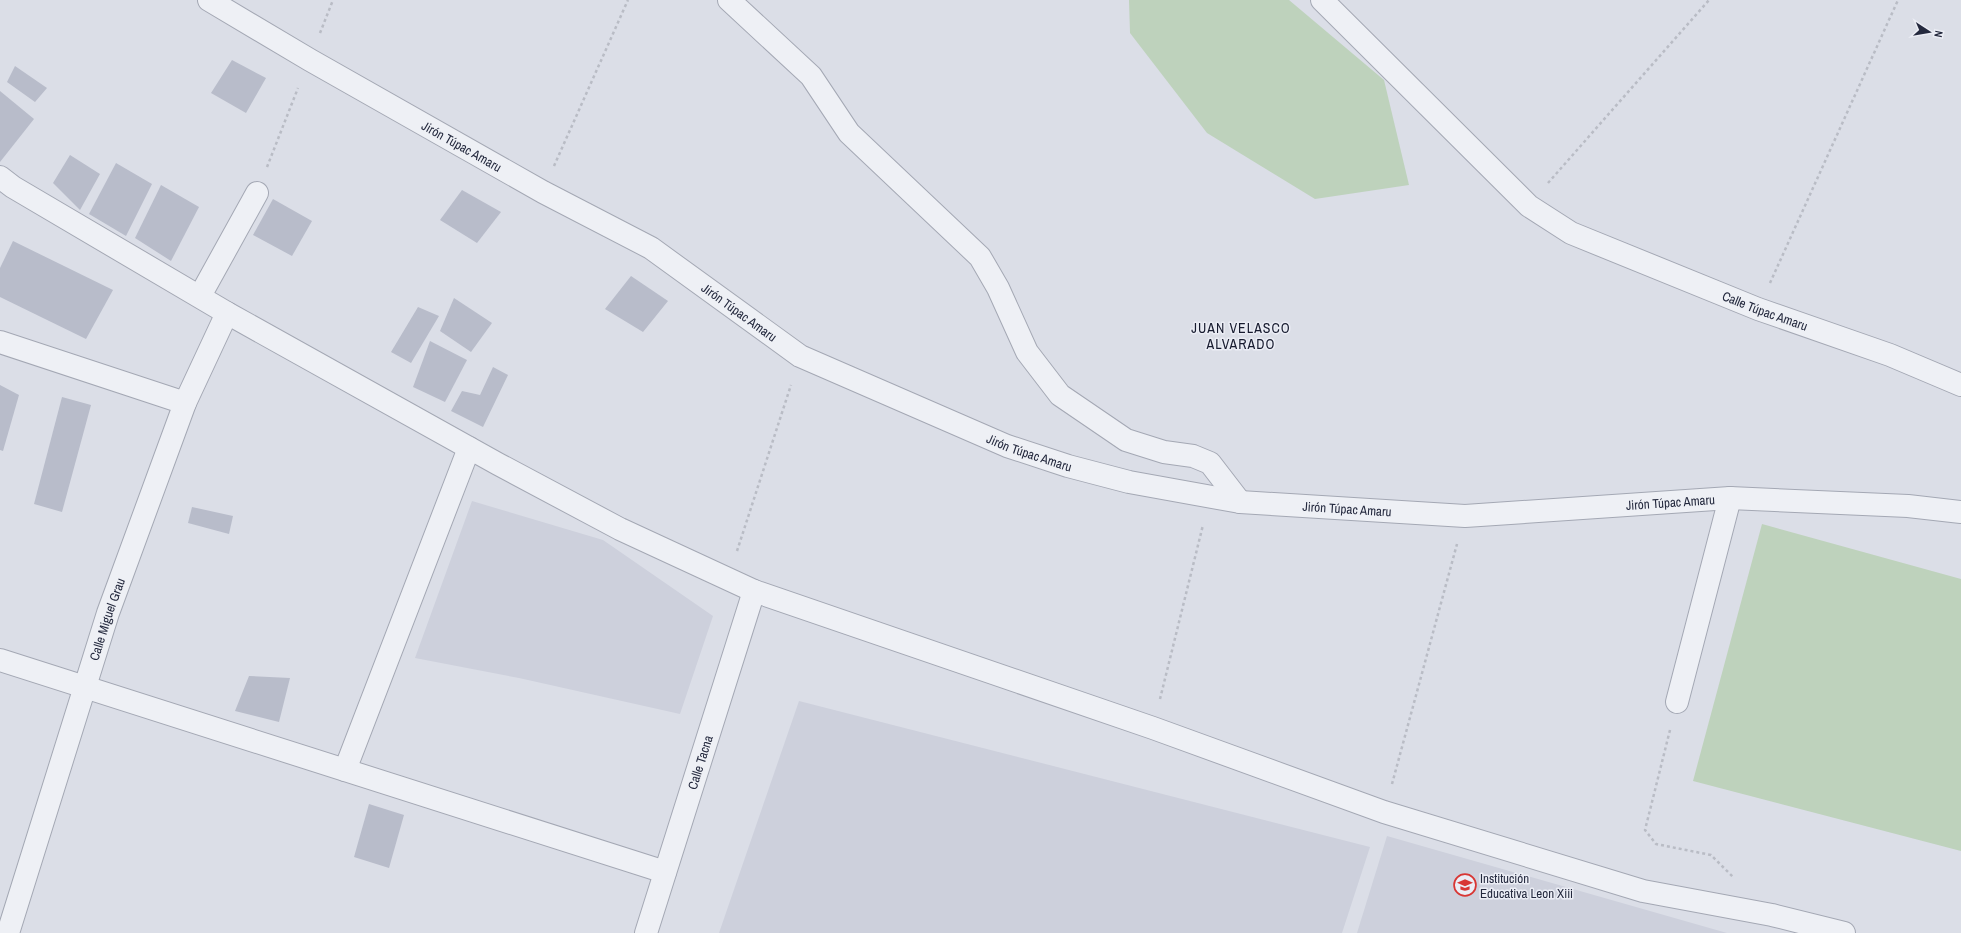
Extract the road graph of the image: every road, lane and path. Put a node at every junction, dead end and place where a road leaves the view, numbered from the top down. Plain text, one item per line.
1 (209, 0) edge
2 (333, 0) edge
3 (628, 0) edge
4 (730, 0) edge
5 (1322, 0) edge
6 (1709, 0) edge
7 (1898, 0) edge
8 (310, 60) junction
9 (0, 177) edge
10 (543, 192) junction
11 (257, 193) joint
12 (1529, 206) junction
13 (200, 296) junction
14 (1758, 309) junction
15 (227, 313) junction
16 (0, 342) edge
17 (800, 356) junction
18 (1961, 385) edge
19 (185, 403) junction
20 (469, 448) junction
21 (1209, 498) junction
22 (1730, 498) junction
23 (1240, 502) junction
24 (1961, 512) edge
25 (1465, 516) junction
26 (736, 555) dead end
27 (754, 591) junction
28 (0, 660) edge
29 (86, 687) junction
30 (1677, 702) joint
31 (1153, 728) junction
32 (345, 770) junction
33 (1384, 812) junction
34 (666, 872) junction
35 (1738, 882) dead end
36 (8, 933) edge
37 (646, 933) edge
38 (1844, 933) edge

1 - 8 street, Jirón Túpac Amaru
2 - 8 path
3 - 10 path
4 - 23 street
5 - 12 street, Calle Túpac Amaru
6 - 12 path
7 - 14 path
8 - 10 street, Jirón Túpac Amaru
8 - 11 path
9 - 13 street
10 - 17 street, Jirón Túpac Amaru
11 - 13 street
12 - 14 street, Calle Túpac Amaru
13 - 15 street
14 - 18 street, Calle Túpac Amaru
15 - 19 street, Calle Miguel Grau
15 - 20 street
16 - 19 street
17 - 21 street, Jirón Túpac Amaru
17 - 26 path
19 - 29 street, Calle Miguel Grau
20 - 27 street
20 - 32 street
21 - 23 street, Jirón Túpac Amaru
21 - 31 path
22 - 24 street, Jirón Túpac Amaru
22 - 25 street, Jirón Túpac Amaru
22 - 30 street
23 - 25 street, Jirón Túpac Amaru
25 - 33 path
27 - 31 street
27 - 34 street, Calle Tacna
28 - 29 street
29 - 32 street
29 - 36 street, Calle Miguel Grau
30 - 35 path
31 - 33 street
32 - 34 street
33 - 38 street
34 - 37 street, Calle Tacna

